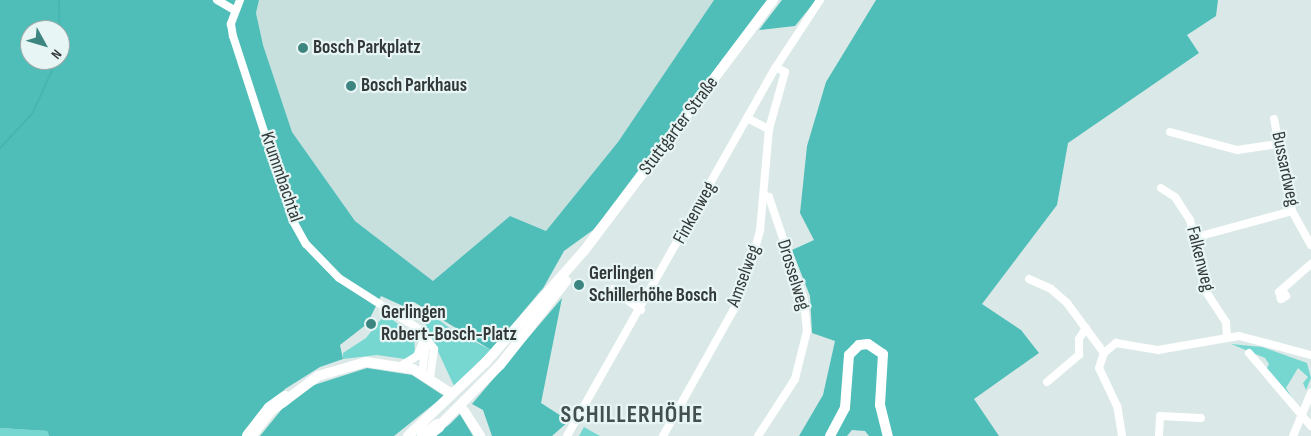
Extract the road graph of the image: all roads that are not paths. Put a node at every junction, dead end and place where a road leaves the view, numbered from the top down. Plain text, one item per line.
1 (217, 0) edge
2 (240, 0) edge
3 (773, 0) edge
4 (820, 0) edge
5 (234, 10) junction
6 (776, 67) junction
7 (747, 118) junction
8 (1274, 118) dead end
9 (770, 129) junction
10 (1170, 132) dead end
11 (1278, 144) junction
12 (1161, 188) dead end
13 (764, 196) junction
14 (1292, 211) junction
15 (1197, 237) junction
16 (1311, 245) edge
17 (1311, 264) edge
18 (1029, 279) dead end
19 (613, 289) dead end
20 (1283, 291) dead end
21 (641, 310) junction
22 (530, 320) junction
23 (1086, 328) junction
24 (1227, 337) junction
25 (425, 338) junction
26 (1104, 352) junction
27 (1249, 353) dead end
28 (1311, 355) edge
29 (401, 366) junction
30 (426, 375) junction
31 (1046, 382) dead end
32 (448, 392) dead end
33 (1311, 393) edge
34 (285, 398) junction
35 (464, 411) dead end
36 (1201, 418) dead end
37 (1300, 418) junction
38 (1311, 426) edge
39 (438, 427) edge
40 (249, 436) edge
41 (257, 436) edge
42 (408, 436) edge
43 (424, 436) edge
44 (480, 436) edge
45 (567, 436) edge
46 (663, 436) edge
47 (758, 436) edge
48 (830, 436) edge
49 (888, 436) edge
50 (1122, 436) edge
51 (1159, 436) edge
52 (1293, 436) edge

1 - 5 street
2 - 5 street
3 - 22 main road, Stuttgarter Straße
4 - 6 street
5 - 25 street, Krummbachtal
6 - 7 street, Finkenweg
6 - 9 street, Amselweg
7 - 9 street
7 - 21 street, Finkenweg
8 - 11 street, Bussardweg
9 - 13 street, Amselweg
10 - 11 street
11 - 14 street, Bussardweg
12 - 15 street, Falkenweg
13 - 46 street, Amselweg
13 - 47 street, Drosselweg
14 - 15 street
14 - 16 street, Bussardweg
15 - 24 street, Falkenweg
17 - 20 street
18 - 23 street
19 - 21 street
21 - 45 street, Finkenweg
22 - 39 main road, Stuttgarter Straße
22 - 42 main road, Stuttgarter Straße
23 - 26 street
23 - 31 street
24 - 26 street
24 - 28 street
25 - 29 street
25 - 30 street
26 - 50 street
27 - 37 street
29 - 30 main road
29 - 34 main road
30 - 32 main road
33 - 37 street
34 - 40 highway
34 - 41 main road
35 - 44 main road
36 - 51 street
37 - 38 street
37 - 52 street
39 - 43 highway
48 - 49 main road

